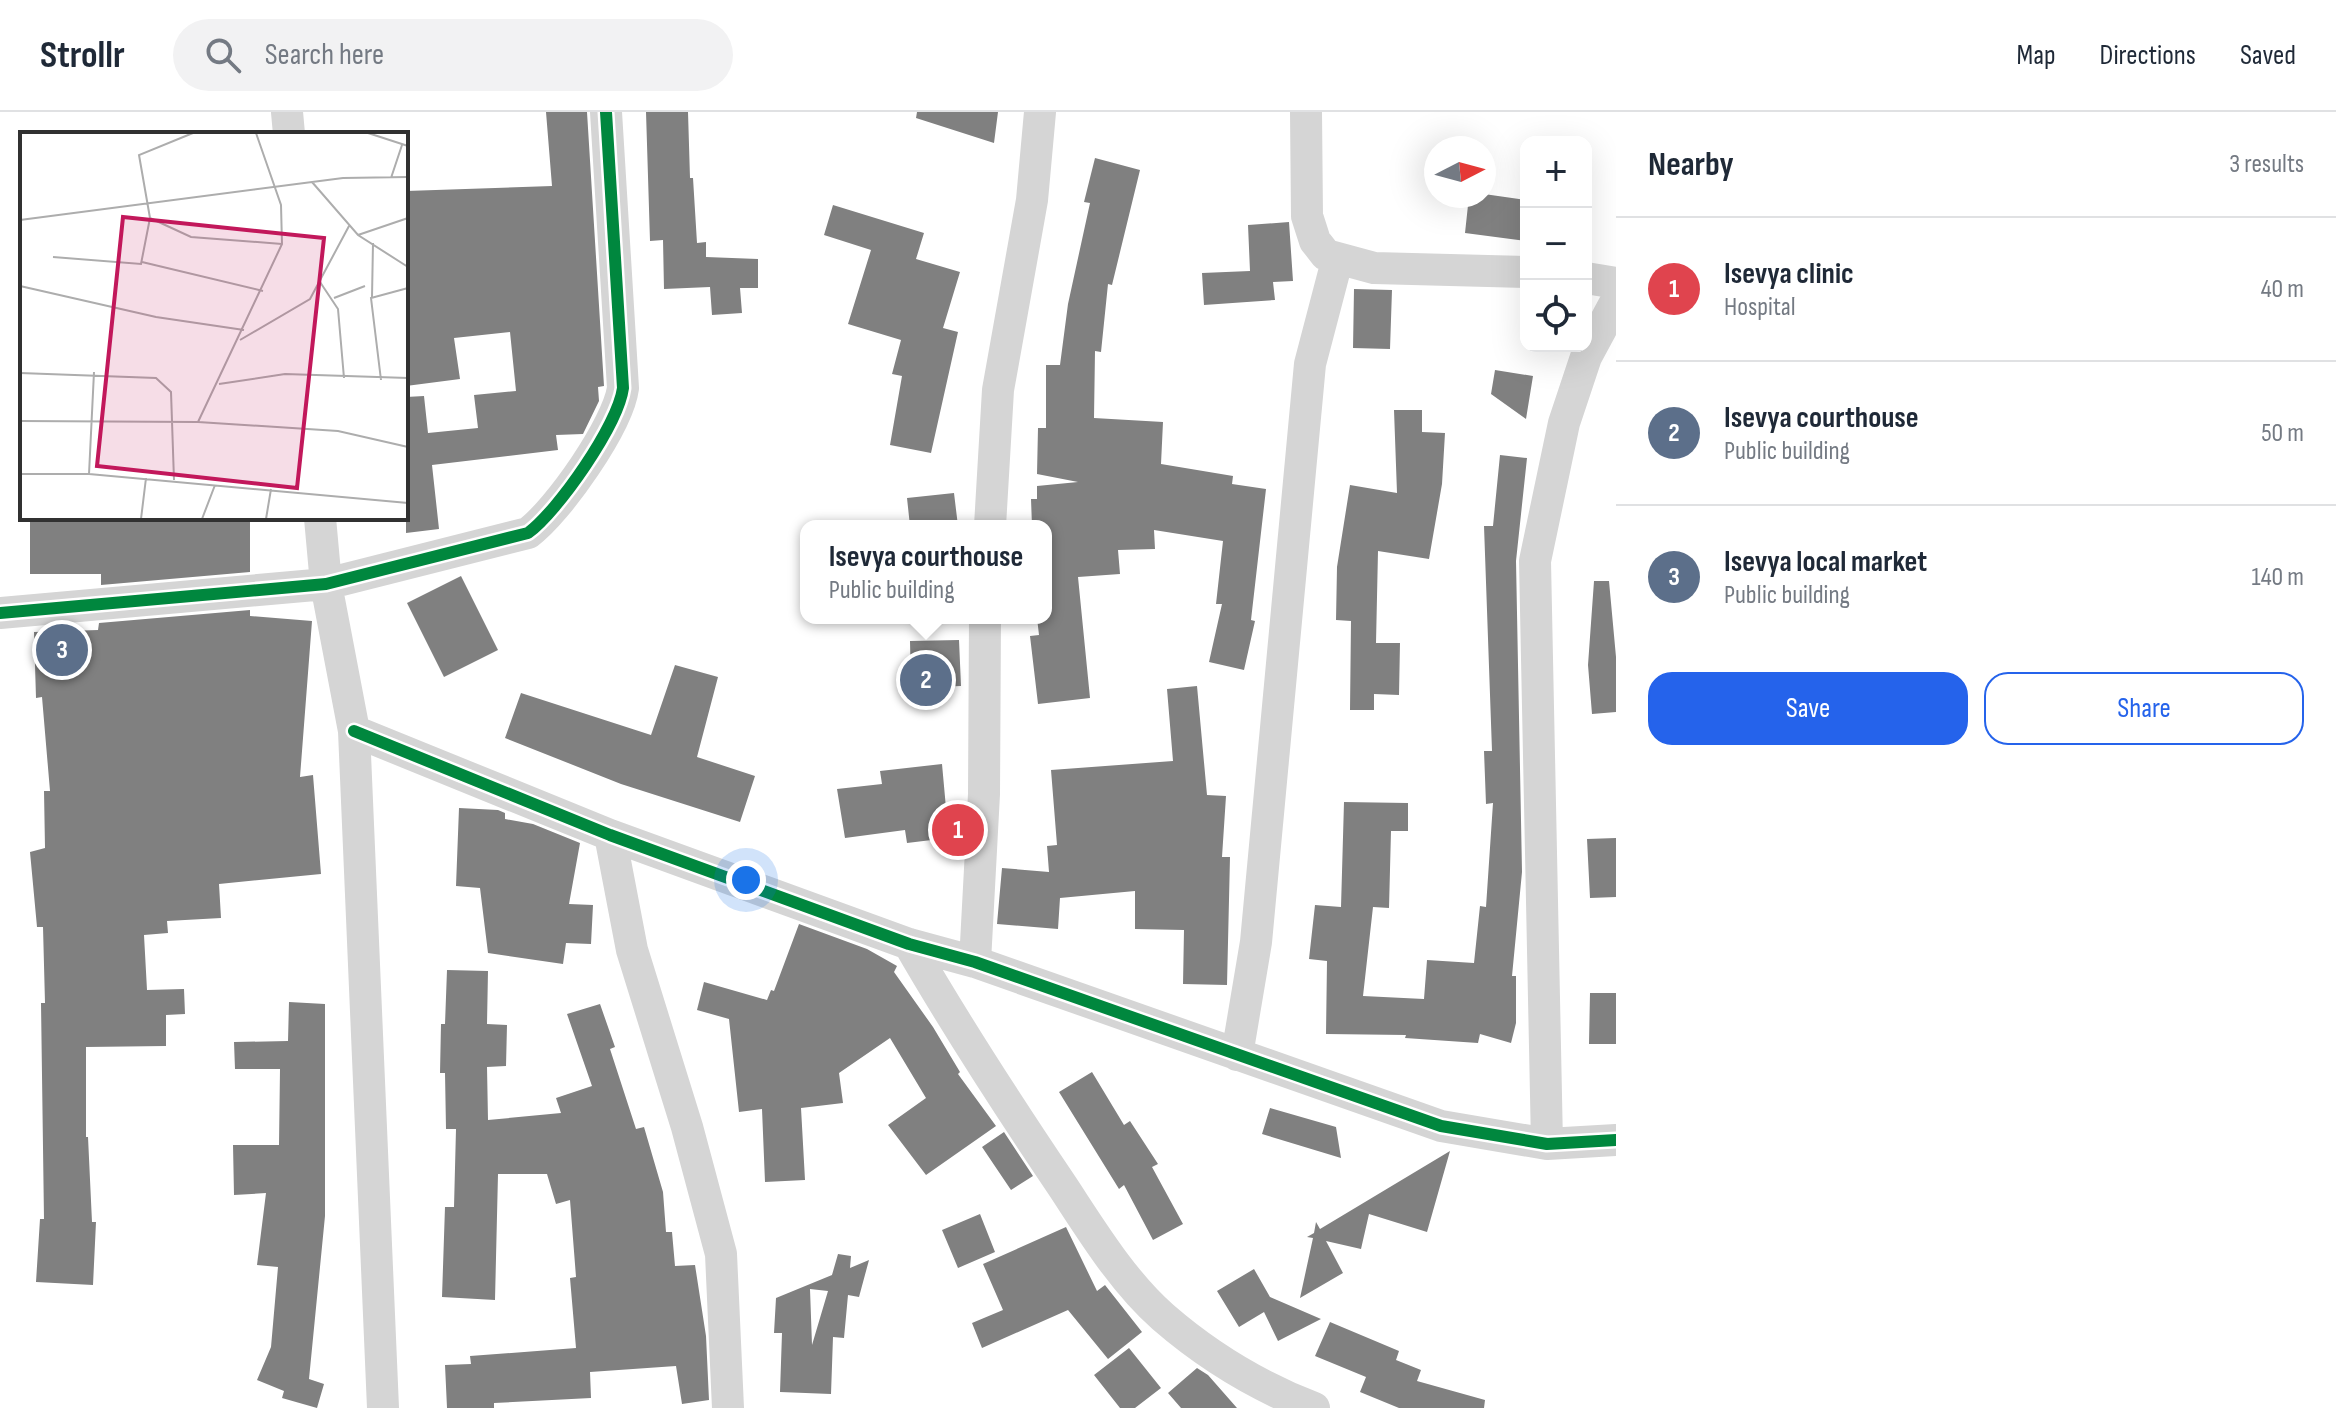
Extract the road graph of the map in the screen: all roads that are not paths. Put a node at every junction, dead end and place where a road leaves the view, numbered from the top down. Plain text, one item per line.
1 (287, 112) edge
2 (606, 112) edge
3 (1040, 112) edge
4 (1306, 112) edge
5 (289, 132) edge
6 (1337, 261) junction
7 (1520, 272) edge
8 (1592, 279) edge
9 (1616, 283) edge
10 (1616, 301) edge
11 (320, 520) edge
12 (990, 520) edge
13 (326, 584) junction
14 (0, 613) edge
15 (985, 624) edge
16 (354, 731) junction
17 (610, 835) junction
18 (909, 944) junction
19 (975, 962) junction
20 (1237, 1055) junction
21 (1616, 1140) edge
22 (1547, 1144) junction
23 (383, 1408) edge
24 (728, 1408) edge
25 (1314, 1408) edge

1 - 5 street
2 - 13 street
3 - 12 street
4 - 6 street
6 - 7 street
6 - 20 street
8 - 9 street
10 - 22 street
11 - 13 street
13 - 14 street
13 - 16 street
15 - 19 street
16 - 17 street
16 - 23 street
17 - 18 street
17 - 24 street
18 - 19 street
18 - 25 street
19 - 20 street
20 - 22 street
21 - 22 street

